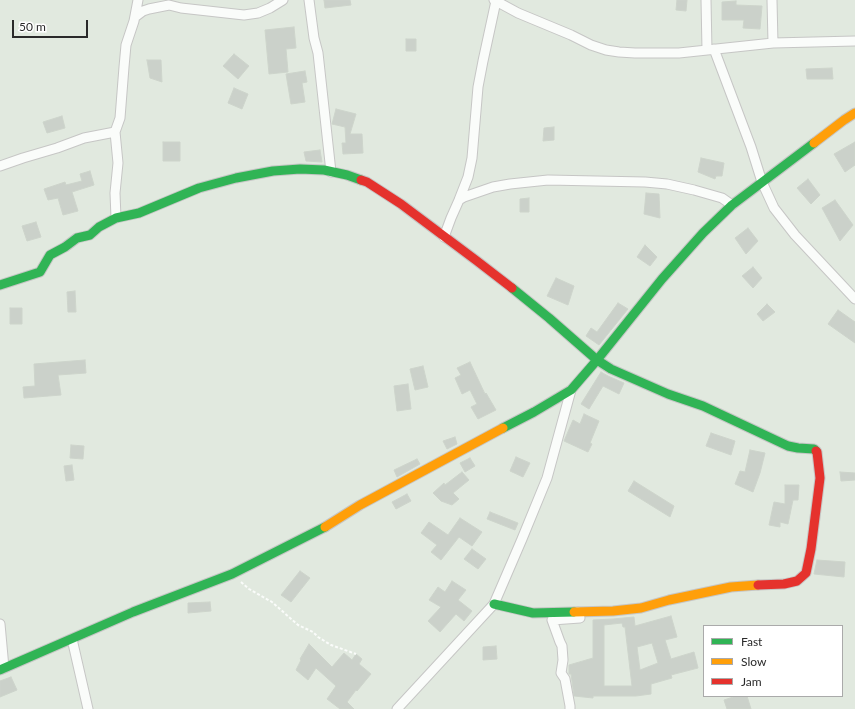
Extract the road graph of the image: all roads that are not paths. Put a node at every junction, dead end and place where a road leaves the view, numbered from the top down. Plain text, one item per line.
1 (138, 0) edge
2 (283, 0) edge
3 (309, 0) edge
4 (706, 0) edge
5 (772, 0) edge
6 (495, 1) edge
7 (167, 2) edge
8 (135, 17) junction
9 (855, 41) edge
10 (772, 43) junction
11 (711, 50) junction
12 (855, 114) edge
13 (115, 132) junction
14 (0, 166) edge
15 (331, 172) junction
16 (762, 182) junction
17 (459, 200) junction
18 (732, 205) junction
19 (116, 218) junction
20 (444, 237) junction
21 (0, 285) edge
22 (855, 299) edge
23 (597, 360) junction
24 (571, 390) junction
25 (494, 604) junction
26 (578, 612) junction
27 (0, 624) edge
28 (72, 639) junction
29 (2, 669) edge
30 (88, 709) edge
31 (397, 709) edge
32 (570, 709) edge

1 - 8 street
2 - 7 street
3 - 15 street
4 - 11 street
5 - 10 street
6 - 11 street
6 - 17 street
7 - 8 street
8 - 13 street
9 - 10 street
10 - 11 street
11 - 16 street
12 - 16 street
13 - 14 street
13 - 19 street
15 - 19 street
15 - 20 street
16 - 18 street
16 - 22 street
17 - 18 street
17 - 20 street
18 - 23 street
19 - 21 street
20 - 23 street
23 - 24 street
23 - 26 street
24 - 25 street
24 - 28 street
25 - 26 street
25 - 31 street
26 - 32 street
27 - 29 street
28 - 29 street
28 - 30 street

